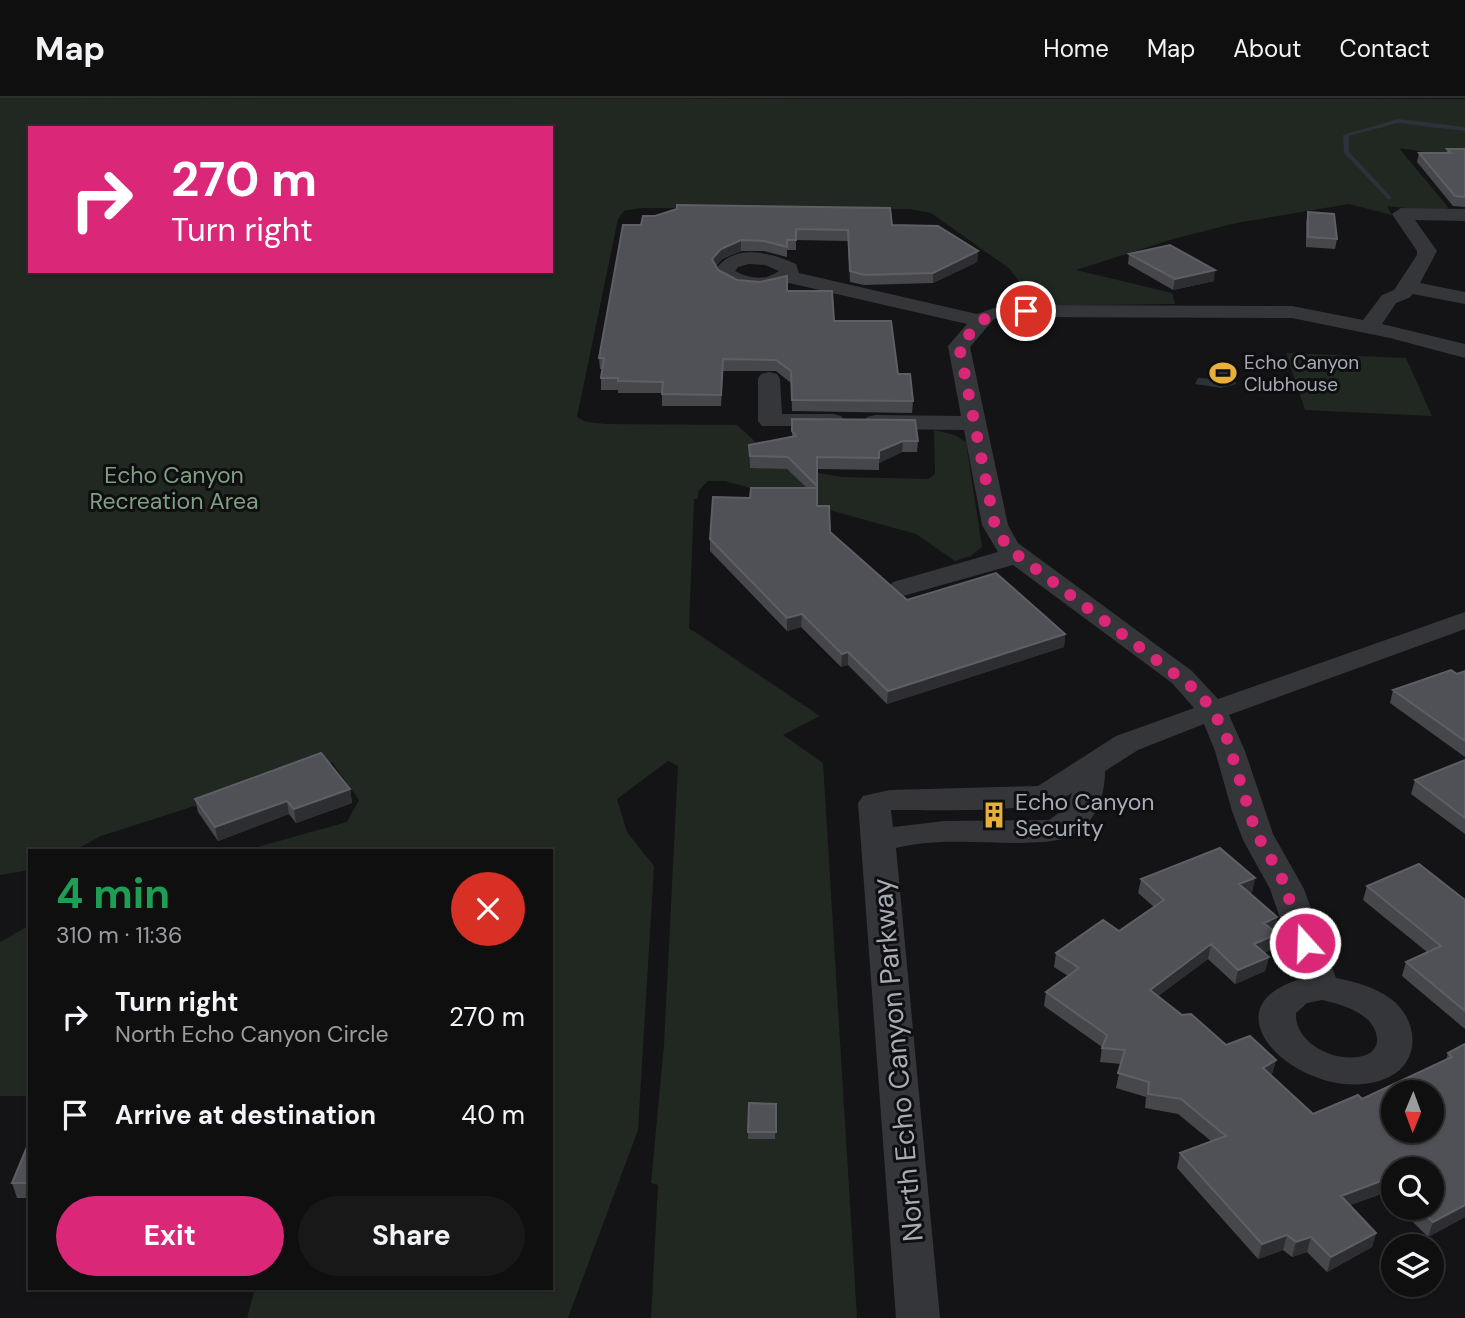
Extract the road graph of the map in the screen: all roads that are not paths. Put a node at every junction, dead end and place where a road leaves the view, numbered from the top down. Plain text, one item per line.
1 (1465, 215) edge
2 (787, 276) edge
3 (1404, 290) junction
4 (1465, 298) edge
5 (981, 321) junction
6 (1380, 329) junction
7 (1465, 351) edge
8 (769, 379) dead end
9 (975, 423) junction
10 (1018, 555) junction
11 (904, 588) dead end
12 (1465, 620) edge
13 (1212, 710) junction
14 (1090, 768) junction
15 (879, 841) junction
16 (1322, 987) dead end
17 (918, 1318) edge

1 - 3 street
2 - 5 street
3 - 4 street
3 - 6 street
5 - 6 street
5 - 9 street
6 - 7 street
8 - 9 street
9 - 10 street
10 - 11 street
10 - 13 street
12 - 13 street
13 - 14 street
13 - 16 street
14 - 15 street
14 - 15 street, North Echo Canyon Parkway
15 - 17 street, North Echo Canyon Parkway

